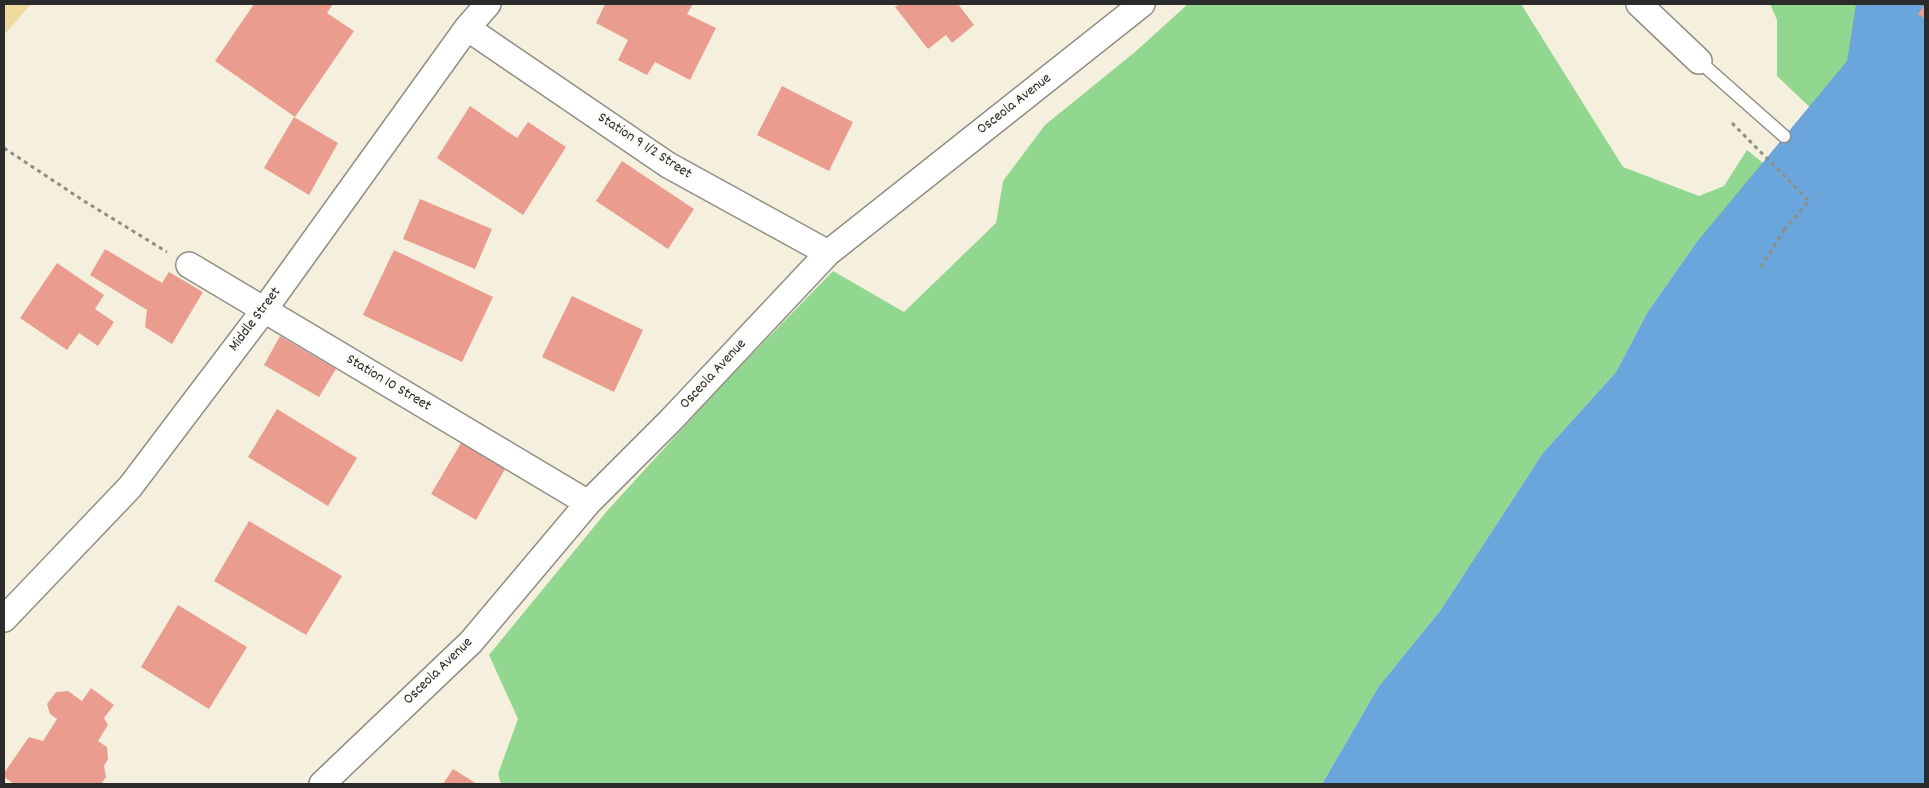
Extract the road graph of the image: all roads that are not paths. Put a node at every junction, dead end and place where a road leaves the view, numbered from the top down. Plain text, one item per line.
1 (488, 4) edge
2 (1142, 4) edge
3 (1639, 4) edge
4 (467, 28) junction
5 (1699, 61) joint
6 (1784, 136) dead end
7 (828, 253) junction
8 (189, 265) road end
9 (264, 310) junction
10 (588, 503) junction
11 (4, 620) edge
12 (322, 784) edge

1 - 4 street, Middle Street
2 - 7 street, Osceola Avenue
3 - 5 street
4 - 7 street, Station 9 1/2 Street
4 - 9 street, Middle Street
5 - 6 lane
7 - 10 street, Osceola Avenue
8 - 9 street, Station 10 Street
9 - 10 street, Station 10 Street
9 - 11 street, Middle Street
10 - 12 street, Osceola Avenue

